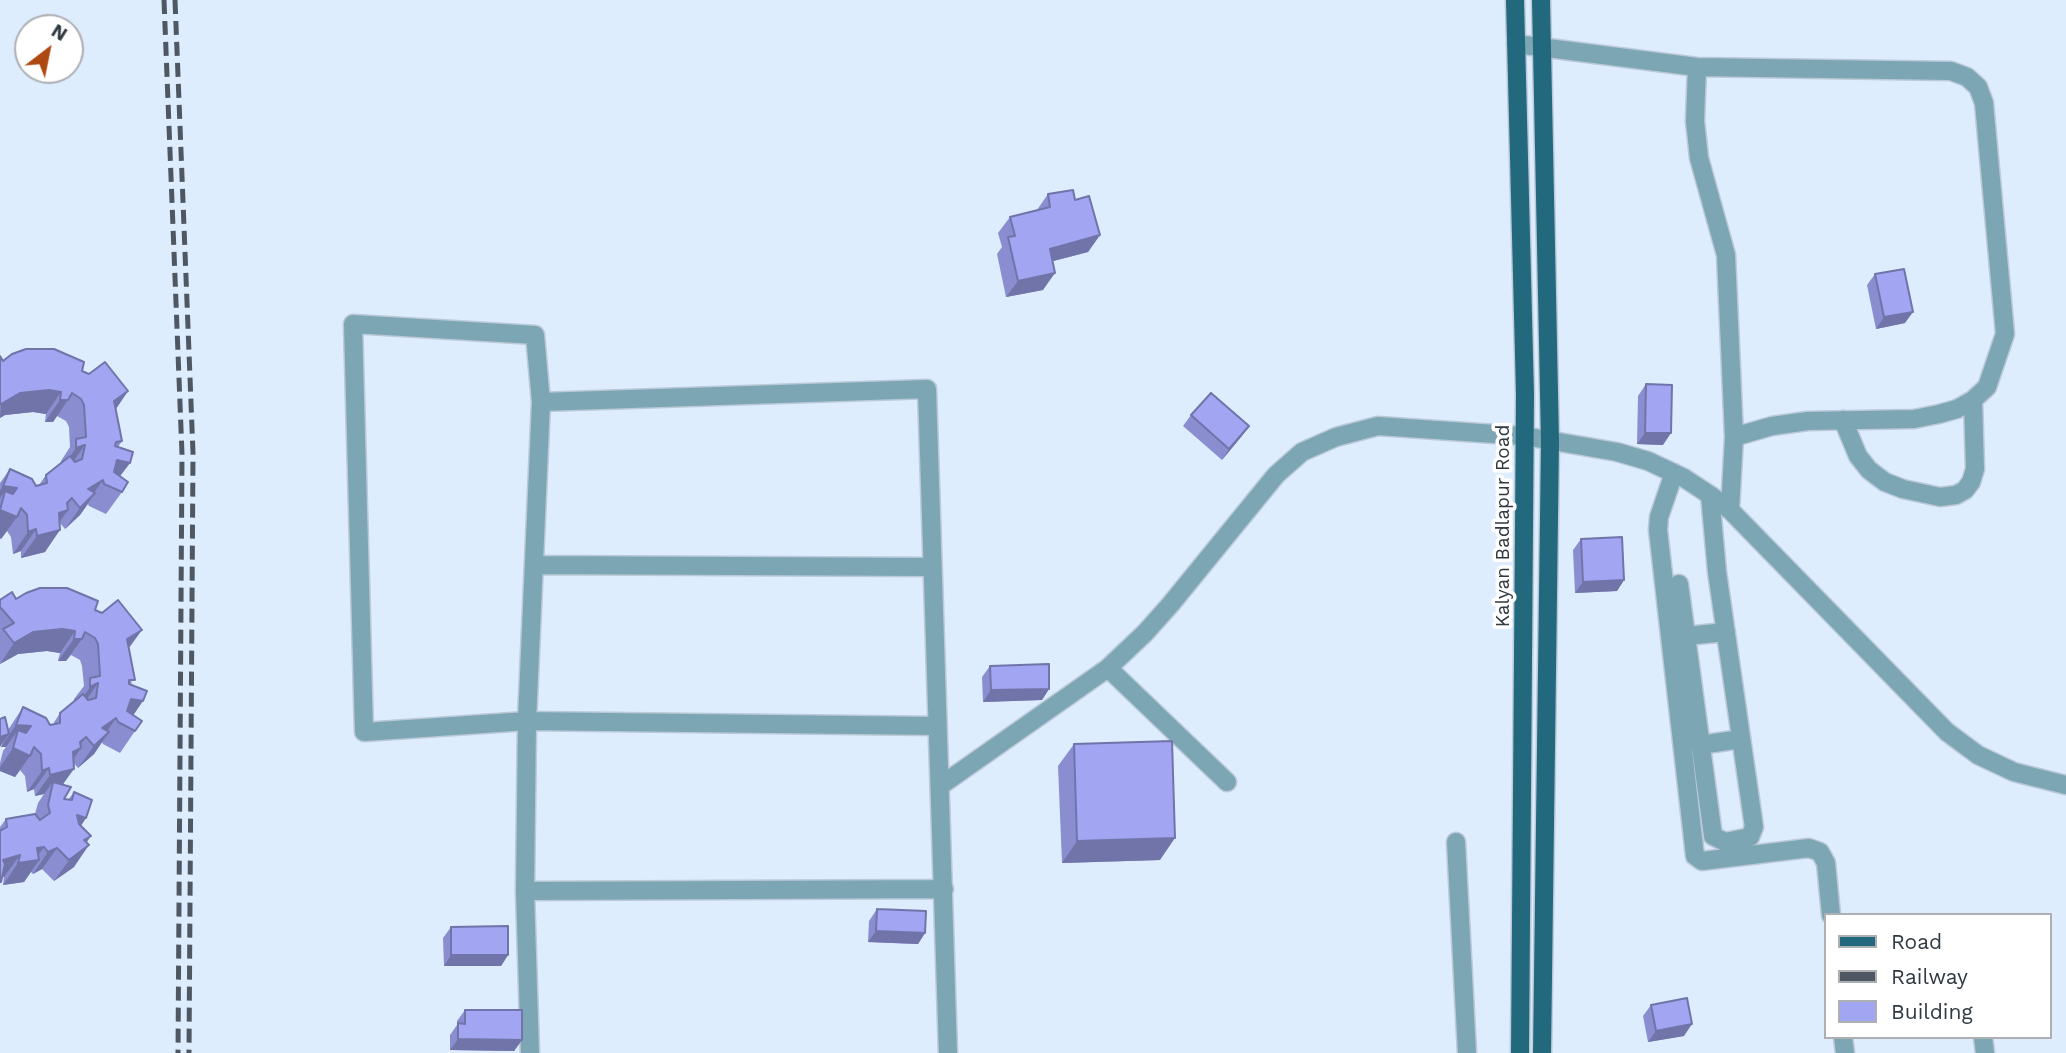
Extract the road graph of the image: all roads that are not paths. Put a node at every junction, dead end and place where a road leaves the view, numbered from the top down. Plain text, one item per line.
1 (1515, 0) edge
2 (1541, 0) edge
3 (1516, 44) junction
4 (1541, 47) junction
5 (1697, 67) junction
6 (1973, 400) junction
7 (541, 402) junction
8 (1843, 420) junction
9 (1524, 436) junction
10 (1734, 437) junction
11 (1550, 441) junction
12 (1674, 473) junction
13 (1710, 495) junction
14 (1730, 510) junction
15 (534, 565) junction
16 (932, 567) junction
17 (1679, 584) dead end
18 (1726, 632) junction
19 (1686, 636) junction
20 (1108, 668) junction
21 (527, 721) junction
22 (937, 726) junction
23 (1741, 739) junction
24 (1700, 745) junction
25 (1227, 782) dead end
26 (2066, 785) edge
27 (940, 786) junction
28 (1456, 842) dead end
29 (944, 889) junction
30 (525, 891) junction
31 (1831, 913) edge
32 (530, 1053) edge
33 (948, 1053) edge
34 (1467, 1053) edge
35 (1520, 1053) edge
36 (1542, 1053) edge

1 - 3 main road, Kalyan Badlapur Road
2 - 4 main road
3 - 4 street
3 - 9 main road, Kalyan Badlapur Road
4 - 5 street
4 - 11 main road
5 - 6 street
5 - 10 street
6 - 8 street
6 - 8 street
7 - 15 street
7 - 16 street
7 - 21 street
8 - 10 street
9 - 11 street
9 - 20 street
9 - 35 main road, Kalyan Badlapur Road
10 - 14 street
11 - 12 street
11 - 36 main road
12 - 13 street
12 - 31 street
13 - 14 street
13 - 18 street
14 - 26 street
15 - 16 street
15 - 21 street
16 - 22 street
17 - 19 street
18 - 19 street
18 - 23 street
19 - 24 street
20 - 25 street
20 - 27 street
21 - 22 street
21 - 30 street
22 - 27 street
23 - 24 street
23 - 24 street
27 - 29 street
28 - 34 street
29 - 30 street
29 - 33 street
30 - 32 street

